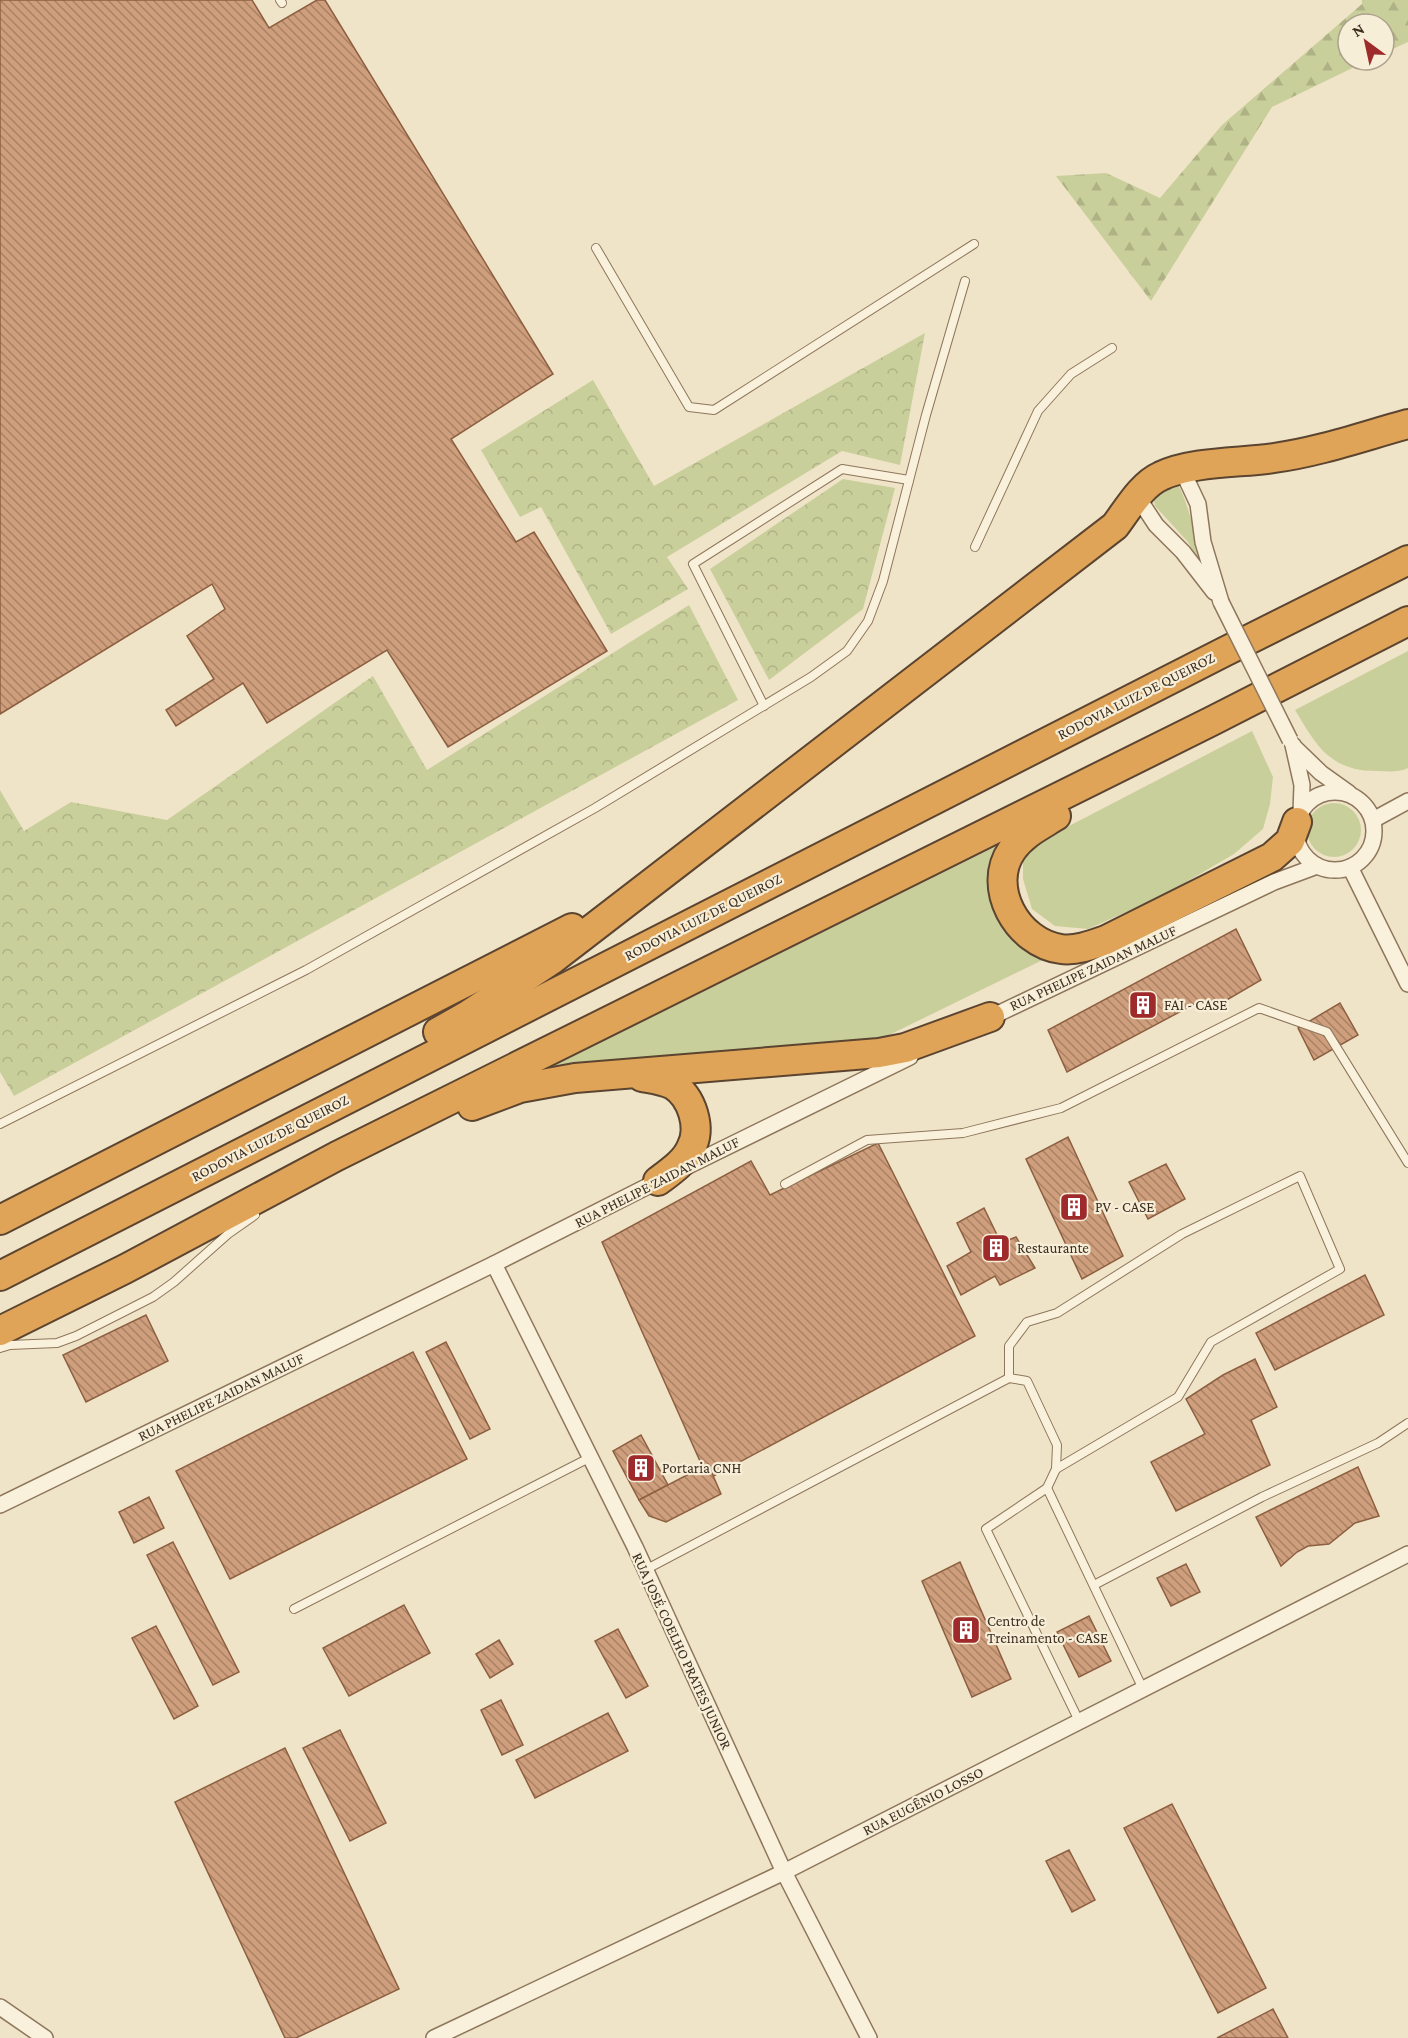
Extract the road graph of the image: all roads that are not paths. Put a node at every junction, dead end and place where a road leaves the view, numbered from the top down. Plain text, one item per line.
1 (974, 244) dead end
2 (596, 248) dead end
3 (965, 281) dead end
4 (1112, 348) dead end
5 (1408, 424) edge
6 (1182, 470) junction
7 (909, 480) junction
8 (1137, 496) junction
9 (975, 547) dead end
10 (1408, 560) edge
11 (1219, 599) junction
12 (1408, 621) edge
13 (1408, 629) edge
14 (1326, 663) junction
15 (764, 706) junction
16 (1212, 721) junction
17 (1292, 743) junction
18 (1352, 795) junction
19 (1408, 801) edge
20 (1299, 817) junction
21 (1373, 820) junction
22 (1317, 866) junction
23 (1350, 867) junction
24 (635, 895) junction
25 (1408, 984) edge
26 (990, 1017) junction
27 (622, 1074) junction
28 (0, 1124) edge
29 (337, 1156) junction
30 (1408, 1163) edge
31 (658, 1181) junction
32 (785, 1184) dead end
33 (282, 1195) dead end
34 (264, 1208) dead end
35 (126, 1211) junction
36 (0, 1220) edge
37 (494, 1264) junction
38 (0, 1276) edge
39 (0, 1331) edge
40 (0, 1348) edge
41 (1009, 1378) junction
42 (1408, 1423) edge
43 (591, 1457) junction
44 (1056, 1469) junction
45 (1047, 1488) junction
46 (0, 1505) edge
47 (1408, 1554) edge
48 (645, 1570) junction
49 (1094, 1585) junction
50 (294, 1609) dead end
51 (1143, 1689) junction
52 (1079, 1721) junction
53 (784, 1872) junction
54 (0, 2007) edge
55 (45, 2038) edge
56 (434, 2038) edge
57 (870, 2038) edge

1 - 2 lane
3 - 7 lane
4 - 9 lane
5 - 6 highway
6 - 8 highway
6 - 11 street
7 - 15 lane
7 - 15 lane
8 - 11 street
8 - 24 highway
10 - 35 highway, RODOVIA LUIZ DE QUEIROZ
11 - 17 street, bridge
12 - 14 highway
13 - 14 highway
14 - 16 highway
15 - 28 lane
16 - 20 highway
16 - 29 highway
17 - 18 street
17 - 20 street
18 - 20 street
18 - 21 street
19 - 21 street
20 - 22 street
21 - 23 street
22 - 23 street
22 - 26 street, RUA PHELIPE ZAIDAN MALUF
23 - 25 street
24 - 35 highway
24 - 36 highway
26 - 27 highway
26 - 31 street, RUA PHELIPE ZAIDAN MALUF
27 - 29 highway
27 - 31 highway
29 - 33 lane
29 - 39 highway
30 - 32 lane
31 - 37 street, RUA PHELIPE ZAIDAN MALUF
34 - 40 lane
35 - 38 highway, RODOVIA LUIZ DE QUEIROZ
37 - 43 street, RUA JOSÉ COELHO PRATES JUNIOR
37 - 46 street, RUA PHELIPE ZAIDAN MALUF
41 - 44 lane
41 - 44 lane
41 - 48 lane
42 - 49 lane
43 - 48 street, RUA JOSÉ COELHO PRATES JUNIOR
43 - 50 lane
44 - 45 lane
45 - 49 lane
45 - 52 lane
47 - 51 street, RUA EUGÊNIO LOSSO
48 - 53 street, RUA JOSÉ COELHO PRATES JUNIOR
49 - 51 lane
51 - 52 street, RUA EUGÊNIO LOSSO
52 - 53 street, RUA EUGÊNIO LOSSO
53 - 56 street, RUA EUGÊNIO LOSSO
53 - 57 street, RUA JOSÉ COELHO PRATES JUNIOR
54 - 55 street

